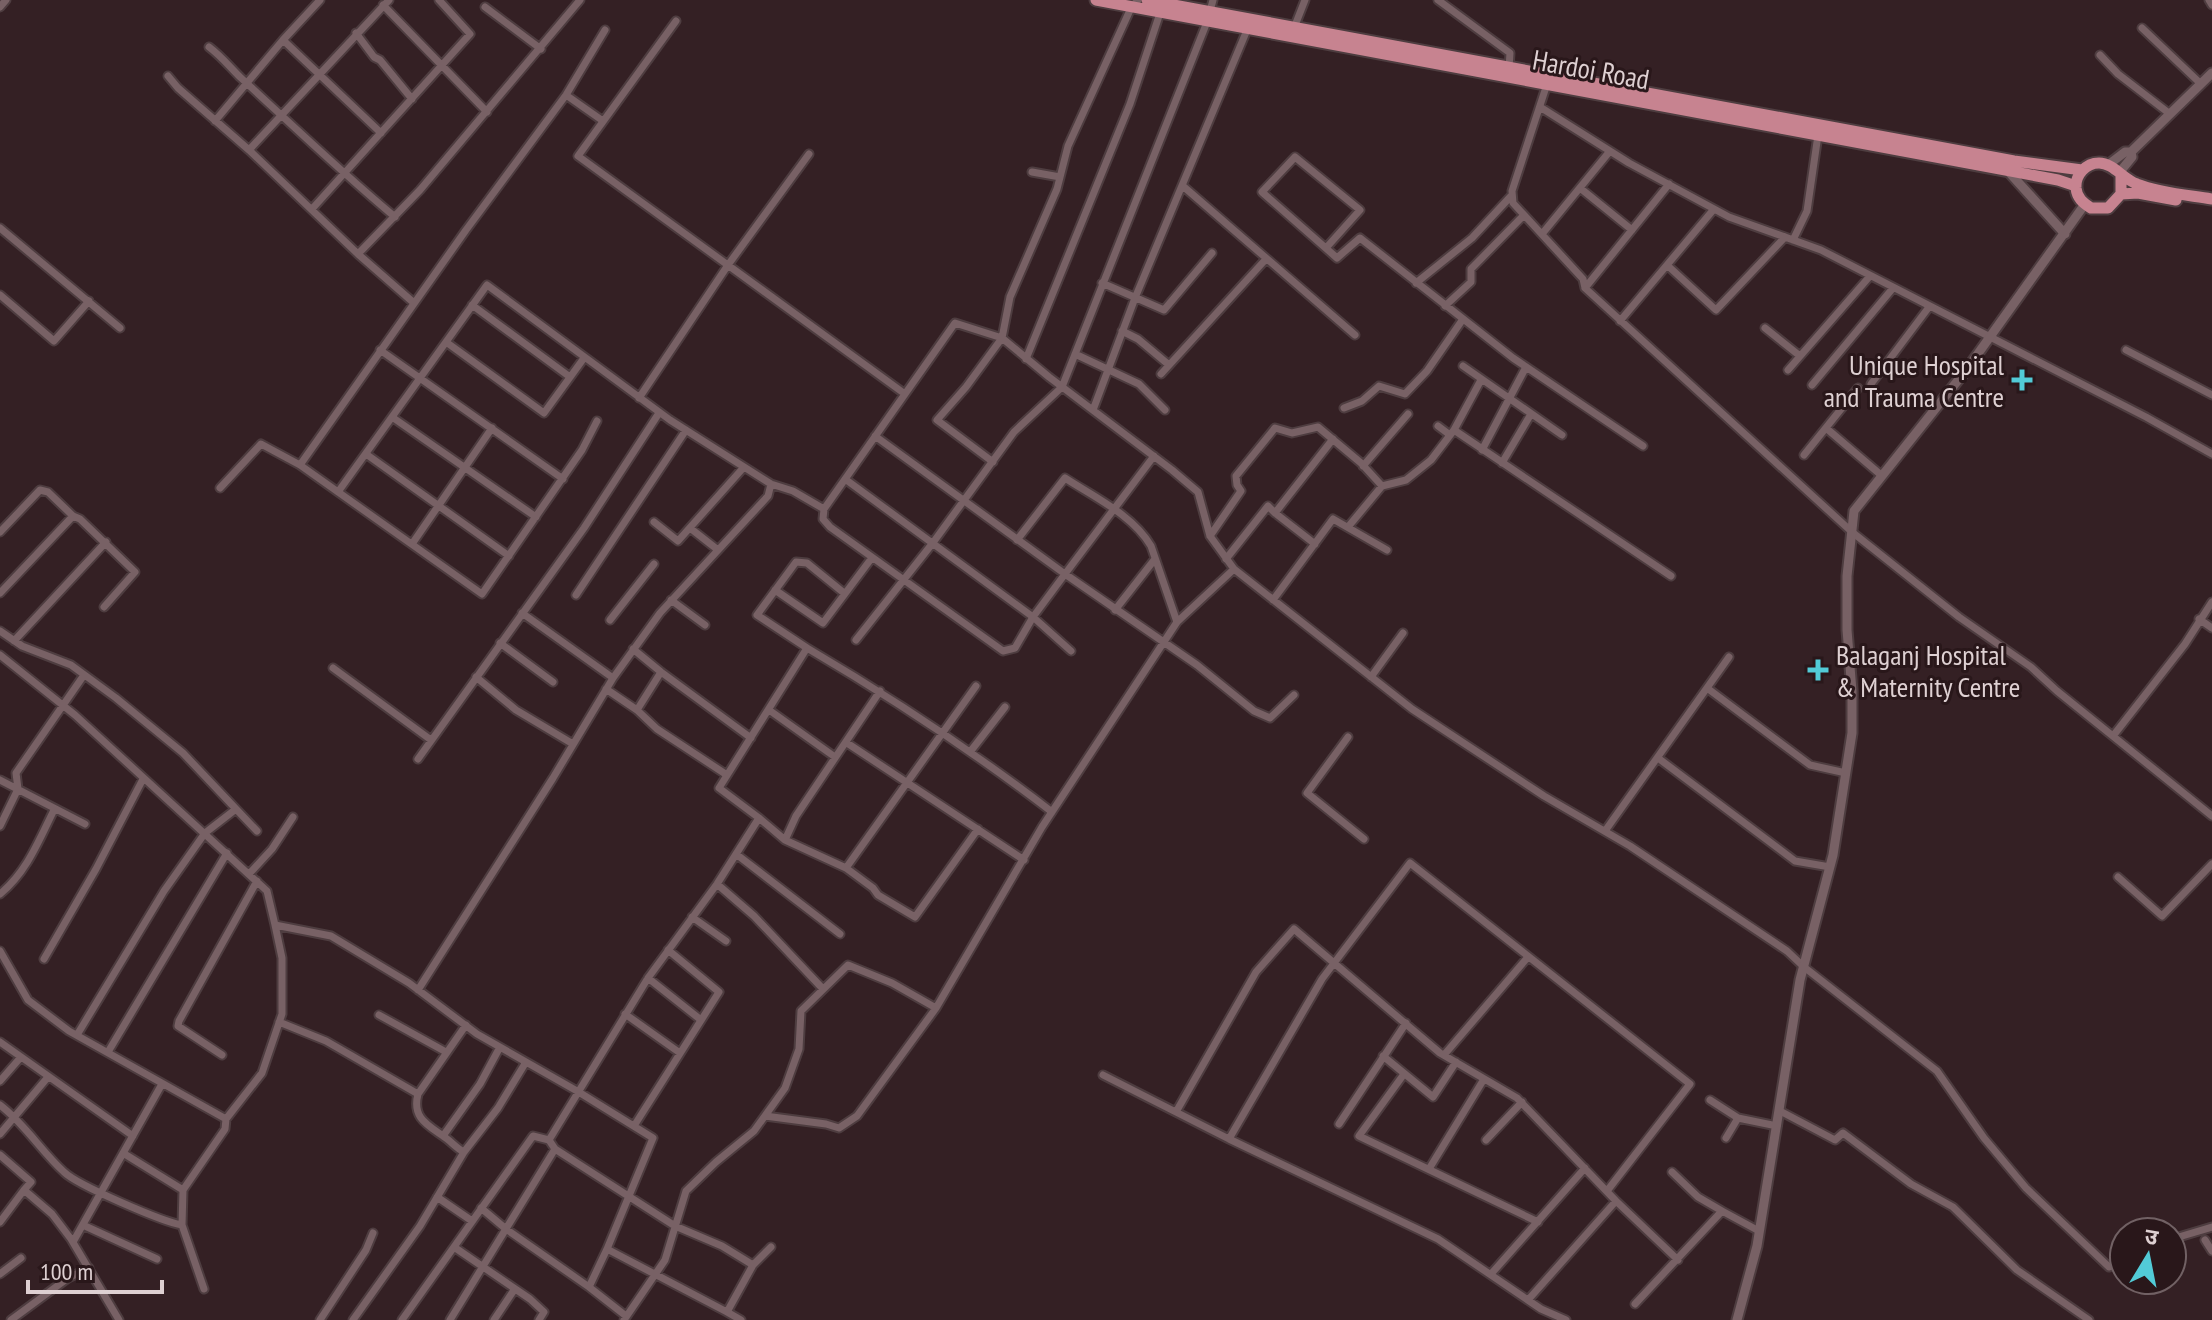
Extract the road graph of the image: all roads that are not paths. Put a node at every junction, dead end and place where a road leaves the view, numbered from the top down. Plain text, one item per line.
1 (6, 0) edge
2 (320, 0) edge
3 (439, 0) edge
4 (580, 0) edge
5 (1096, 0) edge
6 (1147, 0) edge
7 (1305, 0) edge
8 (1438, 0) edge
9 (2209, 0) edge
10 (386, 3) edge
11 (1134, 4) edge
12 (2212, 5) edge
13 (0, 7) edge
14 (485, 7) dead end
15 (1209, 11) edge
16 (1160, 13) junction
17 (676, 21) dead end
18 (2142, 28) dead end
19 (605, 30) dead end
20 (1247, 30) junction
21 (356, 33) junction
22 (1292, 33) junction
23 (283, 40) junction
24 (209, 47) dead end
25 (541, 49) junction
26 (2100, 55) dead end
27 (441, 67) junction
28 (1509, 68) junction
29 (2212, 73) edge
30 (319, 74) junction
31 (168, 76) dead end
32 (1548, 80) junction
33 (248, 83) junction
34 (2201, 84) junction
35 (566, 95) junction
36 (412, 99) junction
37 (1540, 107) junction
38 (487, 112) junction
39 (282, 114) junction
40 (2170, 114) junction
41 (215, 121) junction
42 (603, 121) junction
43 (381, 133) junction
44 (1818, 135) junction
45 (249, 150) junction
46 (1610, 151) junction
47 (2131, 152) junction
48 (809, 154) dead end
49 (2008, 165) junction
50 (2108, 165) junction
51 (2082, 170) junction
52 (1032, 172) dead end
53 (344, 174) junction
54 (2120, 175) junction
55 (1060, 177) junction
56 (1669, 184) junction
57 (2076, 186) junction
58 (1184, 187) junction
59 (1580, 188) junction
60 (2121, 194) junction
61 (1512, 195) junction
62 (2212, 199) edge
63 (2085, 204) junction
64 (2212, 207) edge
65 (312, 209) junction
66 (1714, 209) junction
67 (1524, 215) junction
68 (395, 217) junction
69 (1632, 230) junction
70 (2, 233) edge
71 (1542, 234) junction
72 (2065, 234) junction
73 (1789, 239) junction
74 (1326, 248) junction
75 (1212, 253) dead end
76 (358, 254) junction
77 (1266, 259) junction
78 (728, 265) junction
79 (1667, 265) junction
80 (1870, 276) junction
81 (1102, 283) junction
82 (1416, 283) junction
83 (1585, 288) junction
84 (1893, 288) junction
85 (0, 295) edge
86 (1135, 298) junction
87 (89, 301) junction
88 (414, 303) junction
89 (472, 305) junction
90 (1445, 306) junction
91 (1929, 307) junction
92 (1463, 319) junction
93 (1620, 321) junction
94 (120, 328) dead end
95 (1765, 328) dead end
96 (1122, 331) junction
97 (1355, 335) dead end
98 (1002, 338) junction
99 (1990, 338) junction
100 (446, 342) junction
101 (380, 350) junction
102 (2126, 350) dead end
103 (1075, 354) junction
104 (1800, 356) junction
105 (584, 358) junction
106 (1026, 359) junction
107 (1169, 365) junction
108 (1463, 366) dead end
109 (1526, 367) junction
110 (1110, 369) junction
111 (1788, 370) dead end
112 (1161, 374) dead end
113 (570, 377) junction
114 (420, 378) junction
115 (1481, 380) junction
116 (1871, 384) dead end
117 (1812, 385) dead end
118 (1062, 387) junction
119 (1858, 388) dead end
120 (905, 394) junction
121 (2212, 395) edge
122 (639, 398) junction
123 (1509, 399) junction
124 (1344, 408) dead end
125 (1093, 410) junction
126 (1165, 410) dead end
127 (659, 413) junction
128 (1408, 414) dead end
129 (1531, 414) junction
130 (392, 417) junction
131 (597, 421) dead end
132 (1438, 426) dead end
133 (492, 428) junction
134 (1826, 428) junction
135 (686, 430) junction
136 (1452, 432) junction
137 (1562, 435) dead end
138 (875, 436) junction
139 (1333, 439) junction
140 (1643, 446) dead end
141 (1482, 450) junction
142 (366, 454) junction
143 (2212, 454) edge
144 (1804, 455) dead end
145 (1154, 456) junction
146 (993, 462) junction
147 (1502, 463) junction
148 (300, 465) junction
149 (1363, 466) junction
150 (744, 467) junction
151 (465, 468) junction
152 (1881, 475) junction
153 (563, 479) junction
154 (845, 479) junction
155 (771, 484) junction
156 (1382, 486) junction
157 (220, 488) dead end
158 (338, 492) junction
159 (964, 502) junction
160 (438, 506) junction
161 (824, 509) junction
162 (1114, 509) junction
163 (1275, 513) junction
164 (73, 516) junction
165 (536, 517) junction
166 (654, 522) dead end
167 (1348, 527) junction
168 (690, 528) junction
169 (0, 532) edge
170 (1852, 532) junction
171 (1210, 536) junction
172 (1017, 540) junction
173 (106, 542) junction
174 (412, 544) junction
175 (932, 544) junction
176 (1315, 544) junction
177 (718, 550) junction
178 (1387, 550) dead end
179 (509, 556) junction
180 (871, 559) junction
181 (1155, 559) junction
182 (1226, 559) junction
183 (654, 564) dead end
184 (1234, 569) junction
185 (1065, 574) junction
186 (1671, 576) dead end
187 (0, 577) edge
188 (903, 581) junction
189 (8, 585) junction
190 (775, 590) junction
191 (0, 593) edge
192 (844, 593) junction
193 (576, 595) dead end
194 (671, 600) junction
195 (1273, 600) junction
196 (2212, 602) edge
197 (104, 607) dead end
198 (1115, 610) junction
199 (522, 613) junction
200 (1033, 617) junction
201 (2199, 619) junction
202 (610, 620) dead end
203 (1177, 622) junction
204 (705, 625) dead end
205 (2212, 628) edge
206 (0, 631) edge
207 (1403, 633) dead end
208 (856, 640) dead end
209 (14, 641) junction
210 (500, 643) junction
211 (1163, 644) junction
212 (807, 648) junction
213 (633, 649) junction
214 (1071, 651) dead end
215 (0, 655) edge
216 (1729, 657) dead end
217 (333, 668) dead end
218 (661, 672) junction
219 (84, 675) junction
220 (476, 677) junction
221 (1371, 677) junction
222 (613, 678) junction
223 (553, 682) dead end
224 (976, 686) dead end
225 (1707, 688) junction
226 (606, 689) junction
227 (880, 691) junction
228 (1294, 695) dead end
229 (64, 706) junction
230 (1005, 707) dead end
231 (637, 710) junction
232 (769, 710) junction
233 (942, 732) junction
234 (2113, 736) junction
235 (1348, 737) dead end
236 (751, 738) junction
237 (431, 740) junction
238 (847, 743) junction
239 (573, 744) junction
240 (970, 752) junction
241 (835, 757) junction
242 (1658, 758) junction
243 (418, 759) dead end
244 (1846, 773) junction
245 (727, 775) junction
246 (143, 779) junction
247 (0, 780) edge
248 (906, 781) junction
249 (18, 789) junction
250 (236, 809) junction
251 (54, 810) junction
252 (1052, 812) junction
253 (2212, 816) edge
254 (293, 817) dead end
255 (759, 818) junction
256 (85, 824) dead end
257 (0, 826) edge
258 (978, 829) junction
259 (257, 831) dead end
260 (1605, 831) junction
261 (205, 833) junction
262 (1364, 839) dead end
263 (785, 840) junction
264 (227, 853) junction
265 (736, 854) junction
266 (1024, 860) junction
267 (2212, 864) edge
268 (1830, 867) junction
269 (846, 868) junction
270 (249, 874) junction
271 (2118, 877) dead end
272 (257, 881) junction
273 (717, 884) junction
274 (0, 894) edge
275 (692, 917) junction
276 (275, 925) junction
277 (840, 934) dead end
278 (726, 941) dead end
279 (668, 950) junction
280 (0, 951) edge
281 (1528, 957) junction
282 (44, 959) dead end
283 (1334, 963) junction
284 (1804, 967) junction
285 (648, 978) junction
286 (823, 989) junction
287 (418, 990) junction
288 (936, 1008) junction
289 (625, 1014) junction
290 (379, 1015) dead end
291 (701, 1020) junction
292 (279, 1022) junction
293 (1406, 1023) junction
294 (466, 1025) junction
295 (77, 1035) junction
296 (0, 1042) edge
297 (500, 1047) junction
298 (108, 1052) junction
299 (446, 1052) junction
300 (680, 1053) junction
301 (222, 1055) dead end
302 (1444, 1055) junction
303 (1383, 1056) junction
304 (21, 1057) junction
305 (526, 1062) junction
306 (1456, 1062) junction
307 (1404, 1074) junction
308 (1103, 1075) dead end
309 (48, 1077) junction
310 (1484, 1079) junction
311 (0, 1081) edge
312 (162, 1084) junction
313 (577, 1091) junction
314 (418, 1094) junction
315 (1710, 1100) dead end
316 (1522, 1102) junction
317 (0, 1105) edge
318 (1780, 1111) junction
319 (1176, 1112) junction
320 (15, 1116) junction
321 (765, 1116) junction
322 (1738, 1118) junction
323 (226, 1119) junction
324 (1339, 1124) dead end
325 (634, 1126) junction
326 (1777, 1126) junction
327 (0, 1134) edge
328 (133, 1136) junction
329 (443, 1136) junction
330 (1726, 1138) dead end
331 (1229, 1139) junction
332 (549, 1140) junction
333 (1486, 1140) dead end
334 (555, 1149) junction
335 (464, 1152) junction
336 (123, 1153) junction
337 (0, 1155) edge
338 (1585, 1168) junction
339 (1429, 1169) junction
340 (1672, 1172) dead end
341 (24, 1190) junction
342 (183, 1190) junction
343 (1607, 1191) junction
344 (102, 1192) junction
345 (627, 1196) junction
346 (437, 1197) junction
347 (1616, 1201) junction
348 (481, 1208) junction
349 (1722, 1211) junction
350 (472, 1221) junction
351 (0, 1222) edge
352 (1538, 1222) junction
353 (182, 1225) junction
354 (85, 1226) junction
355 (675, 1226) junction
356 (2212, 1227) edge
357 (506, 1229) junction
358 (1759, 1231) junction
359 (373, 1233) dead end
360 (2188, 1234) edge
361 (2205, 1240) dead end
362 (73, 1242) junction
363 (454, 1247) junction
364 (771, 1247) dead end
365 (607, 1249) junction
366 (2212, 1251) edge
367 (21, 1258) dead end
368 (157, 1259) dead end
369 (1678, 1260) junction
370 (753, 1265) junction
371 (2108, 1266) edge
372 (89, 1268) junction
373 (482, 1268) junction
374 (0, 1274) edge
375 (654, 1274) junction
376 (1491, 1274) junction
377 (589, 1287) junction
378 (204, 1289) dead end
379 (514, 1290) junction
380 (1528, 1300) junction
381 (1635, 1304) dead end
382 (727, 1312) junction
383 (625, 1318) edge
384 (11, 1320) edge
385 (119, 1320) edge
386 (320, 1320) edge
387 (353, 1320) edge
388 (402, 1320) edge
389 (450, 1320) edge
390 (494, 1320) edge
391 (539, 1320) edge
392 (741, 1320) edge
393 (1566, 1320) edge
394 (1737, 1320) edge
395 (2089, 1320) edge

1 - 13 street
2 - 23 street
3 - 27 street
4 - 25 street
5 - 11 main road, Hardoi Road
6 - 15 main road, Hardoi Road
7 - 22 street
8 - 28 street
9 - 12 street
10 - 21 street
10 - 27 street
11 - 16 main road, Hardoi Road
11 - 55 street
14 - 25 street
15 - 16 main road, Hardoi Road
15 - 20 main road, Hardoi Road
15 - 22 main road, Hardoi Road
15 - 81 street
16 - 106 street
17 - 42 street
18 - 34 street
19 - 35 street
20 - 22 main road, Hardoi Road
20 - 58 street
21 - 30 street
21 - 36 street
22 - 28 main road, Hardoi Road
22 - 32 main road, Hardoi Road
23 - 30 street
23 - 33 street
24 - 33 street
25 - 38 street
26 - 40 street
27 - 36 street
27 - 38 street
28 - 32 main road, Hardoi Road
29 - 34 street
30 - 39 street
30 - 43 street
31 - 41 street
32 - 37 street
32 - 44 main road, Hardoi Road
32 - 49 main road, Hardoi Road
33 - 39 street
33 - 41 street
34 - 40 street
35 - 42 street
35 - 88 street
36 - 43 street
37 - 46 street
37 - 61 street
38 - 68 street
39 - 45 street
39 - 53 street
40 - 47 street
41 - 45 street
42 - 78 street
43 - 53 street
44 - 49 main road, Hardoi Road
44 - 73 street
45 - 65 street
46 - 56 street
46 - 59 street
47 - 50 street
47 - 54 street
48 - 78 street
49 - 51 main road, Hardoi Road
49 - 57 main road, Hardoi Road
49 - 72 street
50 - 51 main road
50 - 54 main road
51 - 57 main road
52 - 55 street
53 - 65 street
53 - 68 street
54 - 60 main road
54 - 62 main road
55 - 98 street
56 - 66 street
56 - 69 street
57 - 63 main road
58 - 77 street
58 - 86 street
59 - 69 street
59 - 71 street
60 - 63 main road
60 - 64 main road
61 - 67 street
61 - 82 street
63 - 72 street
65 - 76 street
66 - 73 street
66 - 79 street
67 - 71 street
67 - 90 street
68 - 76 street
69 - 83 street
70 - 87 street
71 - 83 street
72 - 99 street
73 - 79 street
73 - 80 street
74 - 74 street
74 - 82 street
75 - 86 street
76 - 88 street
77 - 97 street
77 - 107 street
78 - 120 street
78 - 122 street
79 - 93 street
80 - 84 street
80 - 104 street
81 - 86 street
81 - 103 street
82 - 90 street
83 - 93 street
84 - 91 street
84 - 117 street
85 - 87 street
86 - 96 street
87 - 94 street
88 - 101 street
89 - 100 street
89 - 105 street
89 - 113 street
90 - 92 street
91 - 99 street
91 - 116 street
92 - 109 street
92 - 124 street
93 - 170 street
95 - 104 street
96 - 107 street
96 - 110 street
98 - 106 street
98 - 120 street
98 - 146 street
99 - 143 street
99 - 152 street
100 - 113 street
100 - 114 street
101 - 114 street
101 - 148 street
102 - 121 street
103 - 110 street
103 - 118 street
104 - 111 street
105 - 113 street
105 - 122 street
106 - 118 street
107 - 112 street
108 - 115 street
109 - 123 street
109 - 140 street
110 - 125 street
110 - 126 street
114 - 130 street
114 - 133 street
115 - 123 street
115 - 136 street
118 - 125 street
118 - 146 street
119 - 134 street
120 - 138 street
122 - 127 street
123 - 129 street
123 - 141 street
125 - 145 street
127 - 135 street
127 - 199 street
128 - 149 street
129 - 137 street
129 - 147 street
130 - 142 street
130 - 151 street
131 - 153 street
132 - 136 street
133 - 151 street
133 - 153 street
134 - 144 street
134 - 152 street
135 - 150 street
135 - 193 street
136 - 141 street
136 - 156 street
138 - 154 street
138 - 159 street
139 - 149 street
139 - 163 street
139 - 171 street
141 - 147 street
142 - 158 street
142 - 160 street
145 - 162 street
145 - 171 street
146 - 159 street
147 - 186 street
148 - 157 street
148 - 158 street
149 - 156 street
150 - 155 street
150 - 168 street
151 - 160 street
151 - 165 street
152 - 170 street
153 - 165 street
154 - 161 street
154 - 175 street
155 - 161 street
155 - 177 street
156 - 167 street
158 - 174 street
159 - 172 street
159 - 175 street
160 - 174 street
160 - 179 street
161 - 180 street
162 - 172 street
162 - 181 street
162 - 185 street
163 - 176 street
163 - 182 street
164 - 169 street
164 - 173 street
164 - 189 street
165 - 179 street
166 - 168 street
167 - 176 street
167 - 178 street
168 - 177 street
170 - 234 street
170 - 244 street
171 - 182 street
172 - 185 street
173 - 197 street
173 - 209 street
174 - 179 street
175 - 188 street
175 - 200 street
176 - 195 street
177 - 194 street
180 - 188 street
180 - 192 street
181 - 198 street
181 - 203 street
182 - 184 street
183 - 202 street
184 - 195 street
184 - 203 street
185 - 198 street
185 - 200 street
187 - 189 street
188 - 200 street
188 - 208 street
189 - 191 street
190 - 192 street
190 - 192 street
190 - 212 street
194 - 204 street
194 - 213 street
195 - 221 street
196 - 201 street
198 - 211 street
199 - 210 street
199 - 222 street
200 - 214 street
201 - 205 street
201 - 234 street
203 - 211 street
206 - 209 street
207 - 221 street
209 - 219 street
210 - 220 street
210 - 223 street
211 - 228 street
211 - 252 street
212 - 227 street
212 - 232 street
213 - 218 street
213 - 222 street
215 - 229 street
216 - 225 street
217 - 237 street
218 - 231 street
218 - 236 street
219 - 229 street
219 - 250 street
220 - 237 street
220 - 239 street
221 - 260 street
222 - 226 street
224 - 233 street
225 - 242 street
225 - 244 street
226 - 231 street
226 - 239 street
227 - 233 street
227 - 238 street
229 - 246 street
229 - 249 street
230 - 240 street
231 - 245 street
232 - 236 street
232 - 241 street
233 - 240 street
233 - 248 street
234 - 253 street
235 - 262 street
236 - 245 street
237 - 243 street
238 - 241 street
238 - 248 street
239 - 287 street
240 - 252 street
241 - 263 street
242 - 260 street
242 - 268 street
244 - 268 street
245 - 255 street
246 - 261 street
246 - 282 street
247 - 249 street
248 - 258 street
248 - 269 street
249 - 251 street
249 - 257 street
250 - 259 street
250 - 261 street
251 - 256 street
251 - 274 street
252 - 266 street
254 - 270 street
255 - 263 street
255 - 265 street
258 - 266 street
258 - 269 street
260 - 284 street
261 - 264 street
261 - 295 street
263 - 269 street
264 - 270 street
264 - 298 street
265 - 273 street
265 - 277 street
266 - 288 street
267 - 271 street
268 - 284 street
270 - 272 street
272 - 276 street
272 - 301 street
273 - 275 street
273 - 286 street
275 - 278 street
275 - 279 street
276 - 287 street
276 - 292 street
279 - 285 street
279 - 291 street
280 - 295 street
281 - 283 street
281 - 302 street
281 - 343 street
283 - 293 street
283 - 319 street
283 - 331 street
284 - 318 street
284 - 371 street
285 - 289 street
285 - 291 street
286 - 288 street
286 - 321 street
287 - 294 street
288 - 321 street
289 - 300 street
289 - 313 street
290 - 299 street
291 - 300 street
292 - 314 street
292 - 323 street
293 - 302 street
293 - 303 street
294 - 297 street
294 - 299 street
295 - 298 street
296 - 304 street
297 - 305 street
297 - 329 street
298 - 312 street
299 - 314 street
300 - 325 street
302 - 306 street
303 - 307 street
303 - 324 street
304 - 309 street
304 - 311 street
305 - 313 street
305 - 335 street
306 - 307 street
306 - 310 street
307 - 339 street
308 - 319 street
309 - 320 street
309 - 328 street
310 - 316 street
310 - 339 street
312 - 323 street
312 - 328 street
313 - 325 street
313 - 332 street
314 - 329 street
315 - 322 street
316 - 333 street
316 - 338 street
317 - 320 street
318 - 326 street
318 - 395 street
319 - 331 street
320 - 327 street
320 - 344 street
321 - 355 street
322 - 326 street
322 - 330 street
323 - 342 street
325 - 345 street
326 - 358 street
328 - 336 street
329 - 335 street
331 - 376 street
332 - 334 street
332 - 348 street
334 - 345 street
334 - 357 street
335 - 346 street
336 - 342 street
336 - 344 street
337 - 341 street
338 - 343 street
338 - 352 street
339 - 352 street
340 - 349 street
341 - 351 street
341 - 362 street
342 - 353 street
343 - 347 street
344 - 353 street
344 - 354 street
345 - 355 street
345 - 365 street
346 - 350 street
346 - 387 street
347 - 369 street
347 - 380 street
348 - 350 street
348 - 357 street
349 - 358 street
349 - 369 street
350 - 363 street
352 - 376 street
353 - 378 street
354 - 362 street
354 - 368 street
355 - 370 street
355 - 375 street
356 - 360 street
357 - 373 street
357 - 377 street
358 - 394 street
359 - 386 street
361 - 366 street
362 - 372 street
363 - 373 street
363 - 388 street
364 - 370 street
365 - 375 street
365 - 377 street
367 - 374 street
369 - 381 street
370 - 382 street
372 - 384 street
372 - 385 street
373 - 379 street
373 - 389 street
375 - 382 street
375 - 383 street
376 - 380 street
377 - 383 street
379 - 390 street
379 - 391 street
380 - 393 street
382 - 392 street

